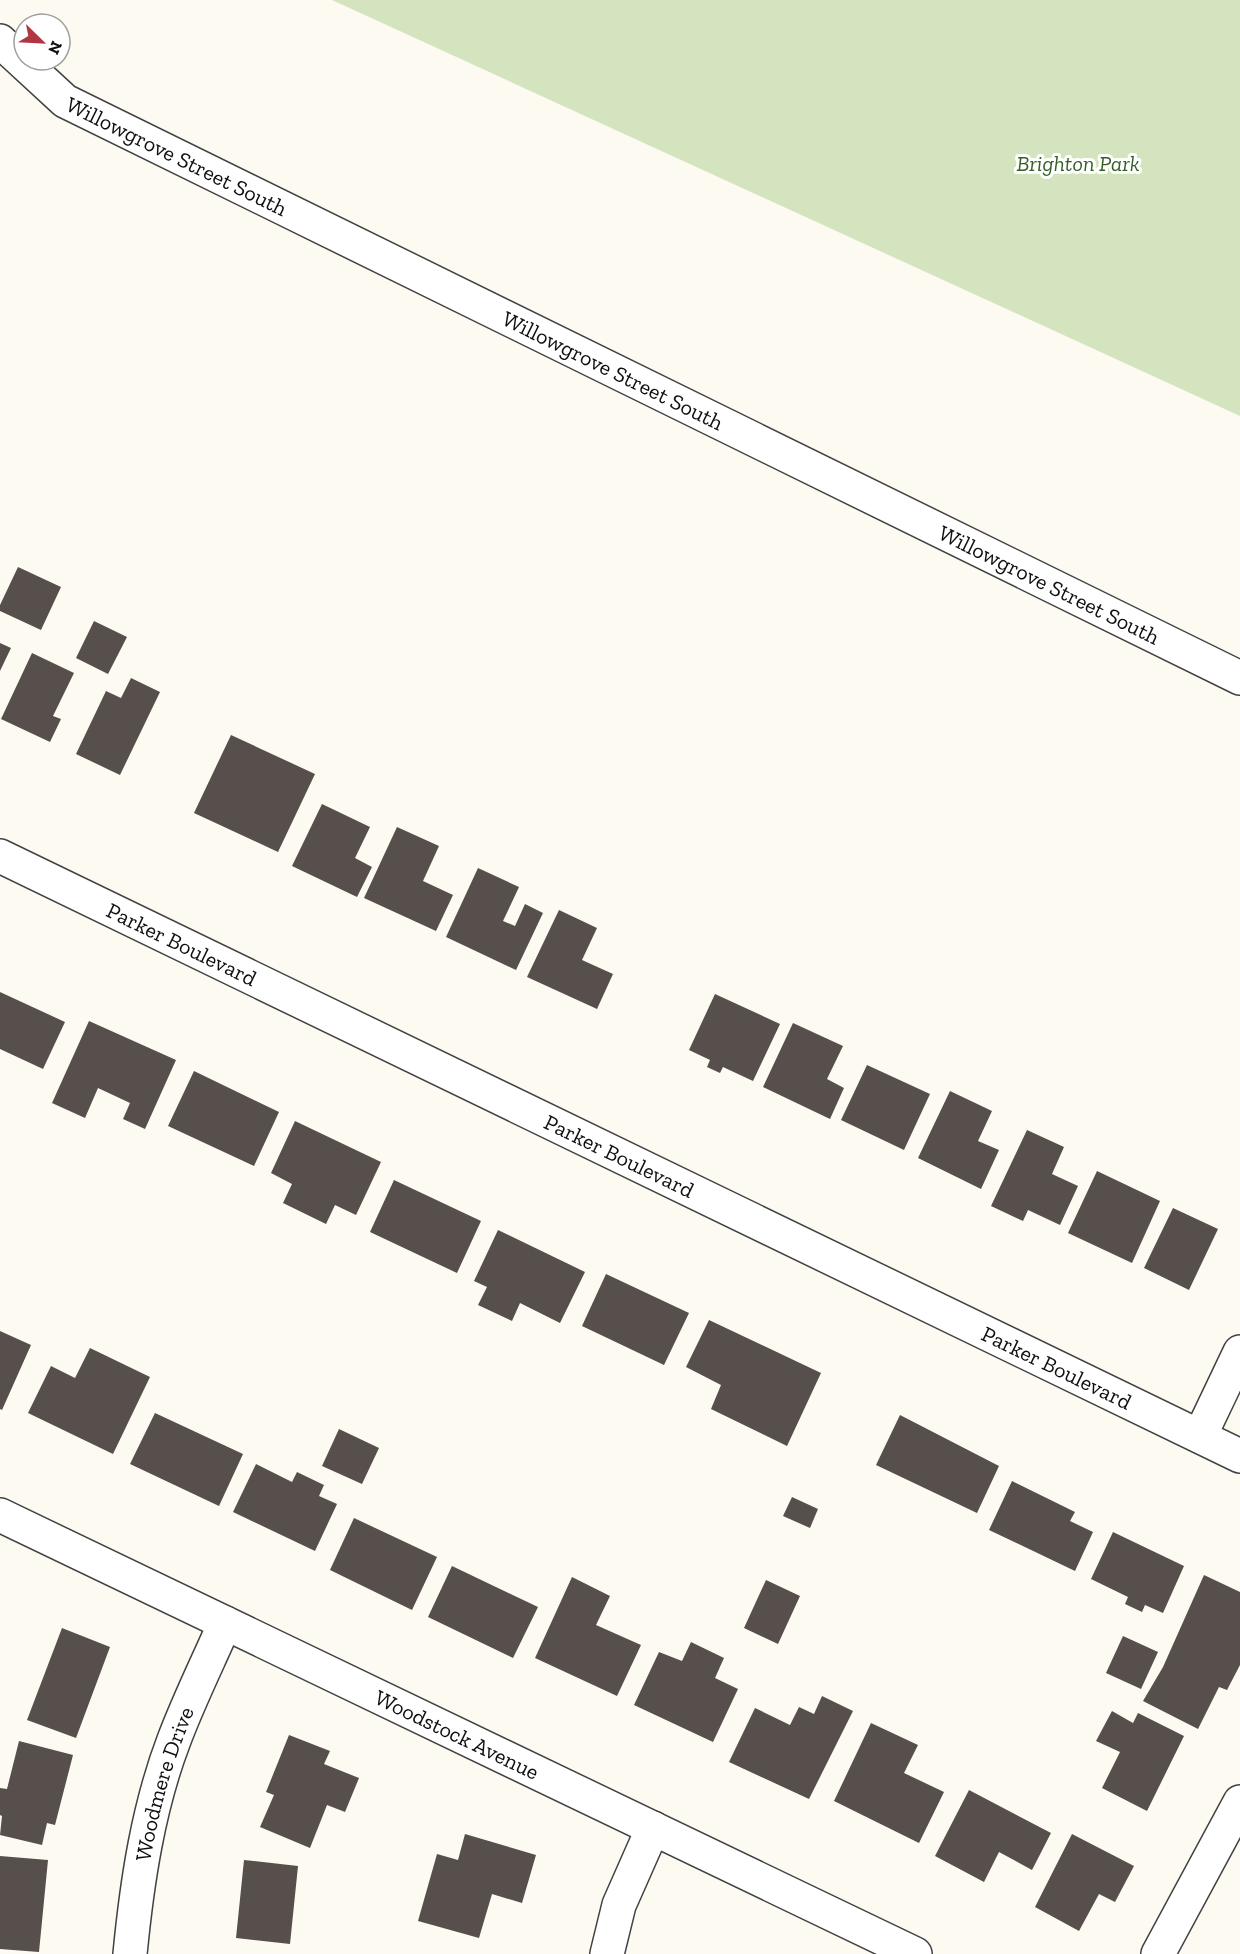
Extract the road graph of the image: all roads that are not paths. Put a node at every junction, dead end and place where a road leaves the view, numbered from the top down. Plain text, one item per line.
1 (0, 41) edge
2 (1240, 678) edge
3 (0, 856) edge
4 (1240, 1352) edge
5 (1200, 1436) junction
6 (1240, 1456) edge
7 (0, 1515) edge
8 (225, 1623) junction
9 (1240, 1802) edge
10 (653, 1828) junction
11 (130, 1954) edge
12 (607, 1954) edge
13 (915, 1954) edge
14 (1158, 1954) edge

1 - 2 street, Willowgrove Street South
3 - 5 street, Parker Boulevard
4 - 5 street
5 - 6 street, Parker Boulevard
7 - 8 street, Woodstock Avenue
8 - 10 street, Woodstock Avenue
8 - 11 street, Woodmere Drive
9 - 14 street
10 - 12 street
10 - 13 street, Woodstock Avenue

